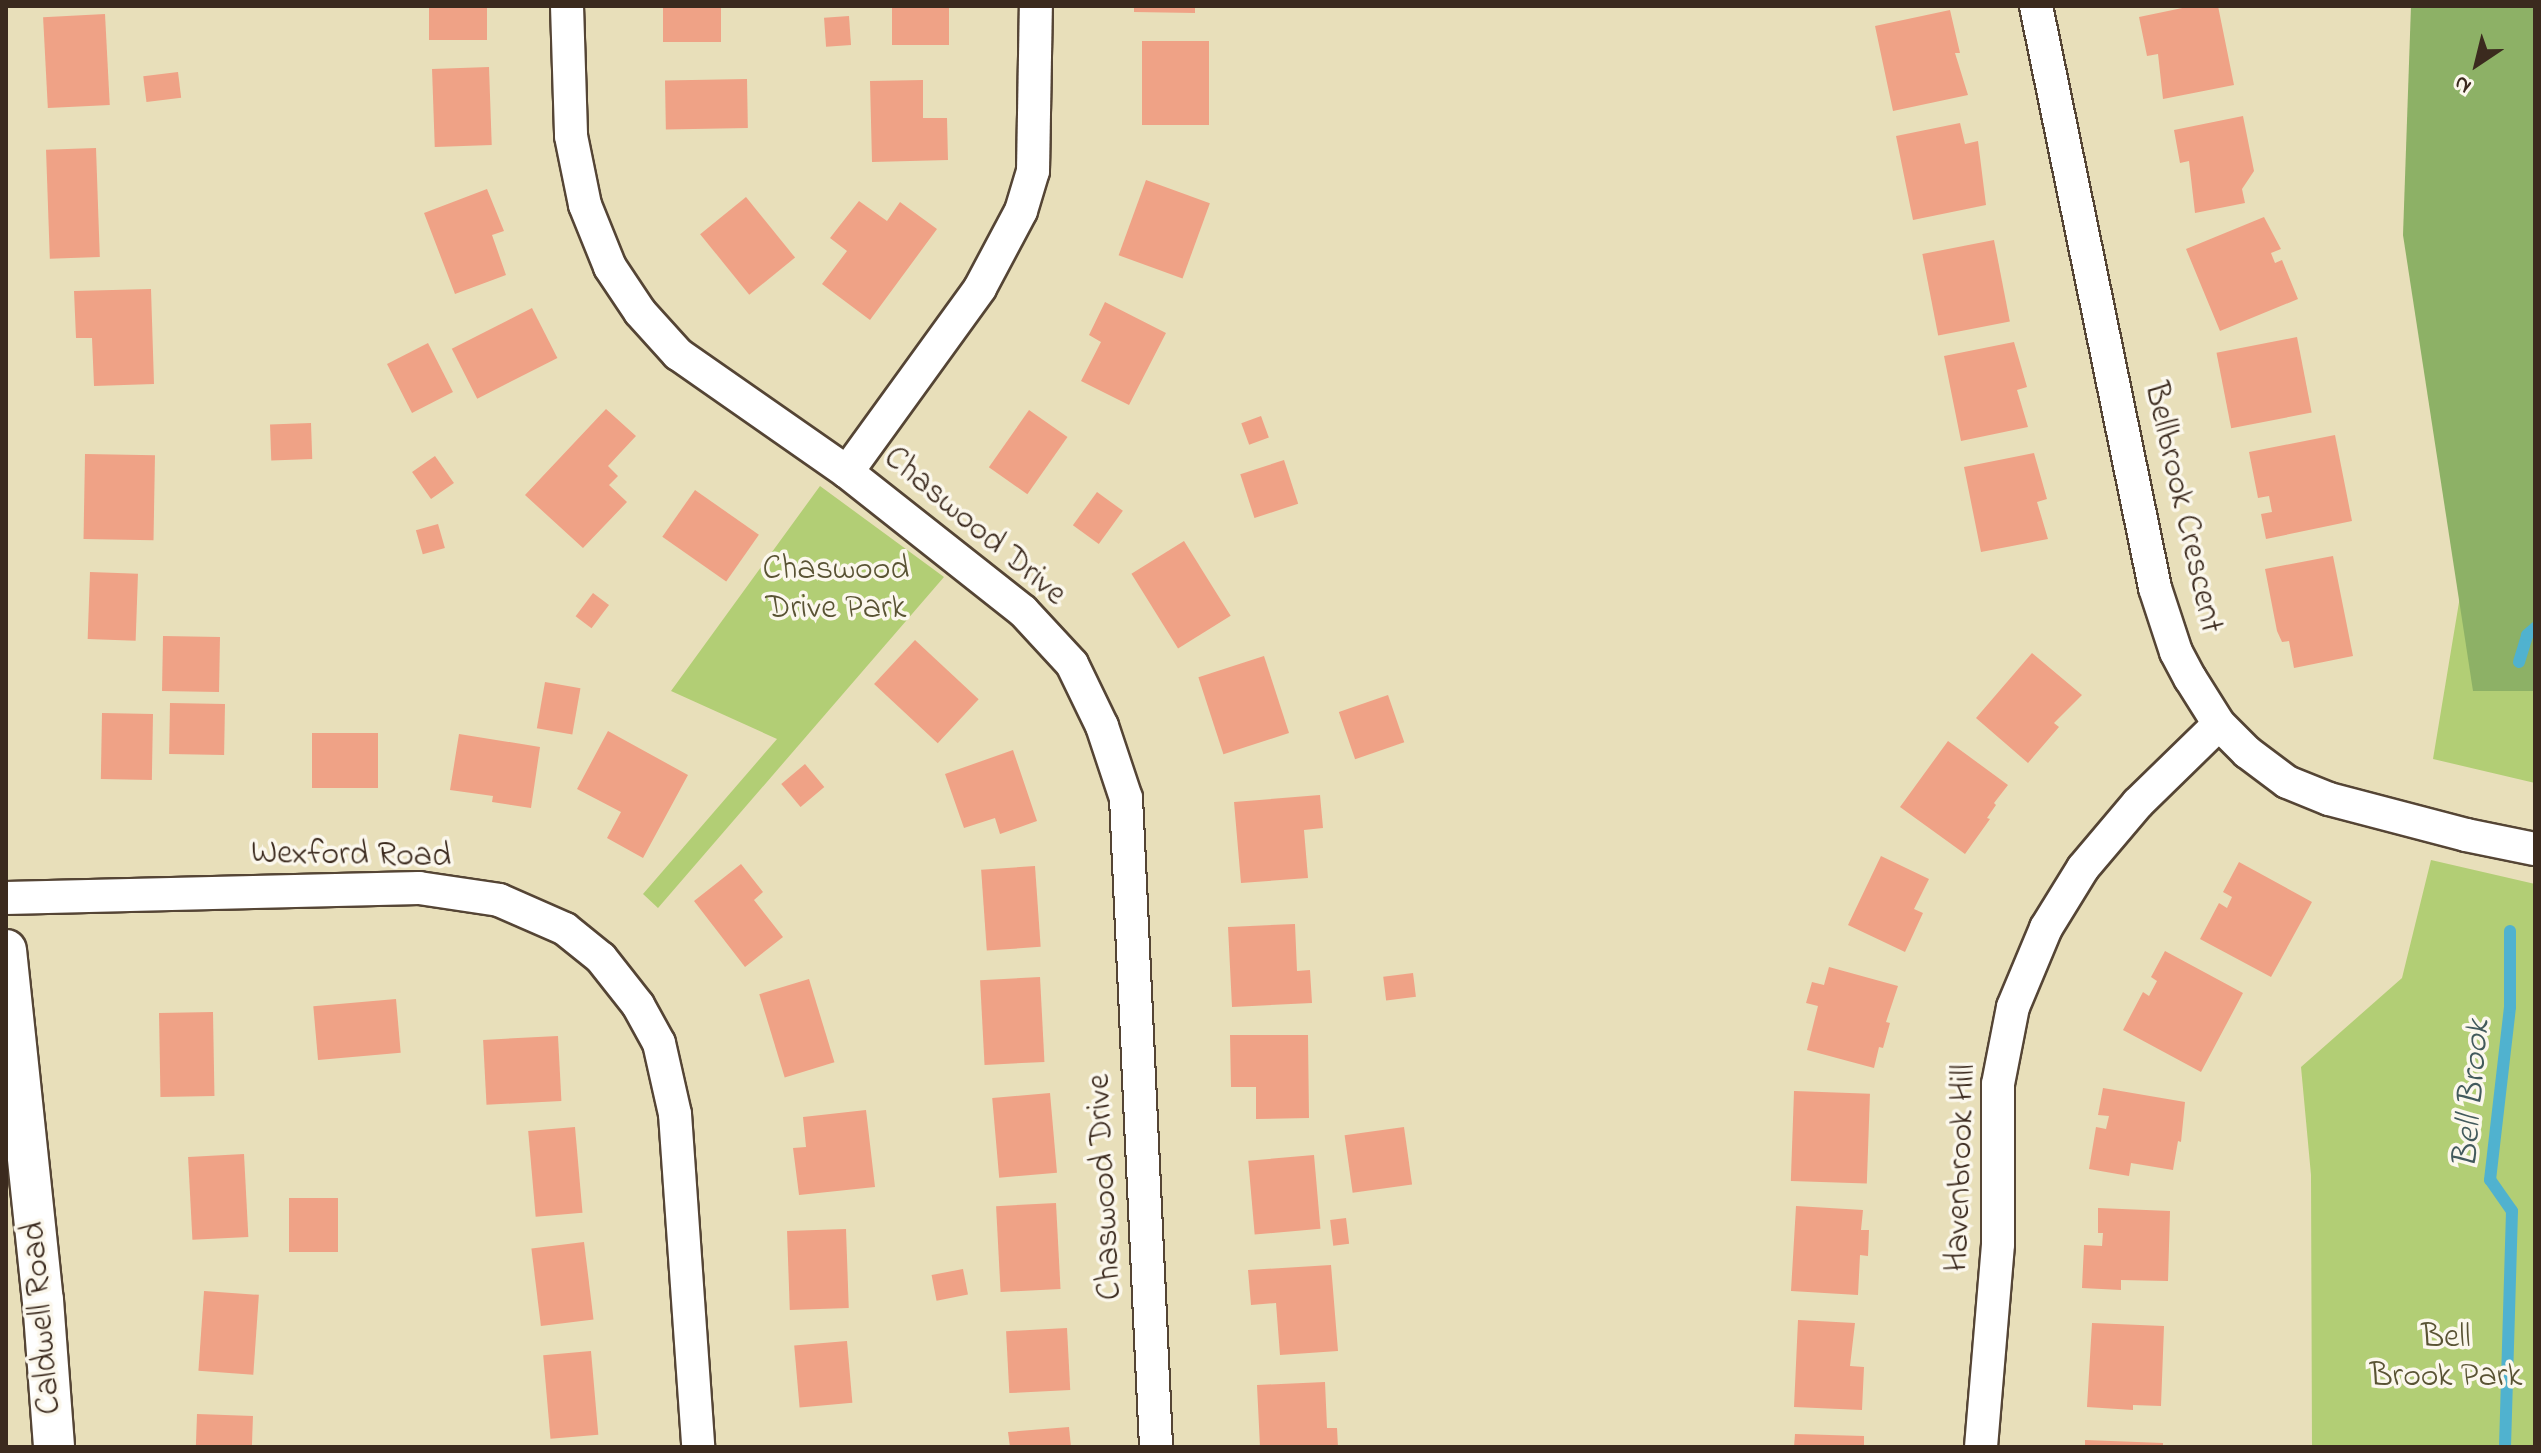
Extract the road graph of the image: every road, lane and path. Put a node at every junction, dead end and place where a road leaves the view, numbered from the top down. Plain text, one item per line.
1 (567, 6) edge
2 (1036, 6) edge
3 (2036, 6) edge
4 (847, 472) junction
5 (2219, 724) junction
6 (2535, 849) edge
7 (6, 898) edge
8 (6, 950) edge
9 (54, 1447) edge
10 (698, 1447) edge
11 (1156, 1447) edge
12 (1981, 1447) edge

1 - 4 street, Chaswood Drive
2 - 4 street
3 - 5 street, Bellbrook Crescent
4 - 11 street, Chaswood Drive
5 - 6 street, Bellbrook Crescent
5 - 12 street, Havenbrook Hill
7 - 10 street, Wexford Road
8 - 9 street, Caldwell Road

